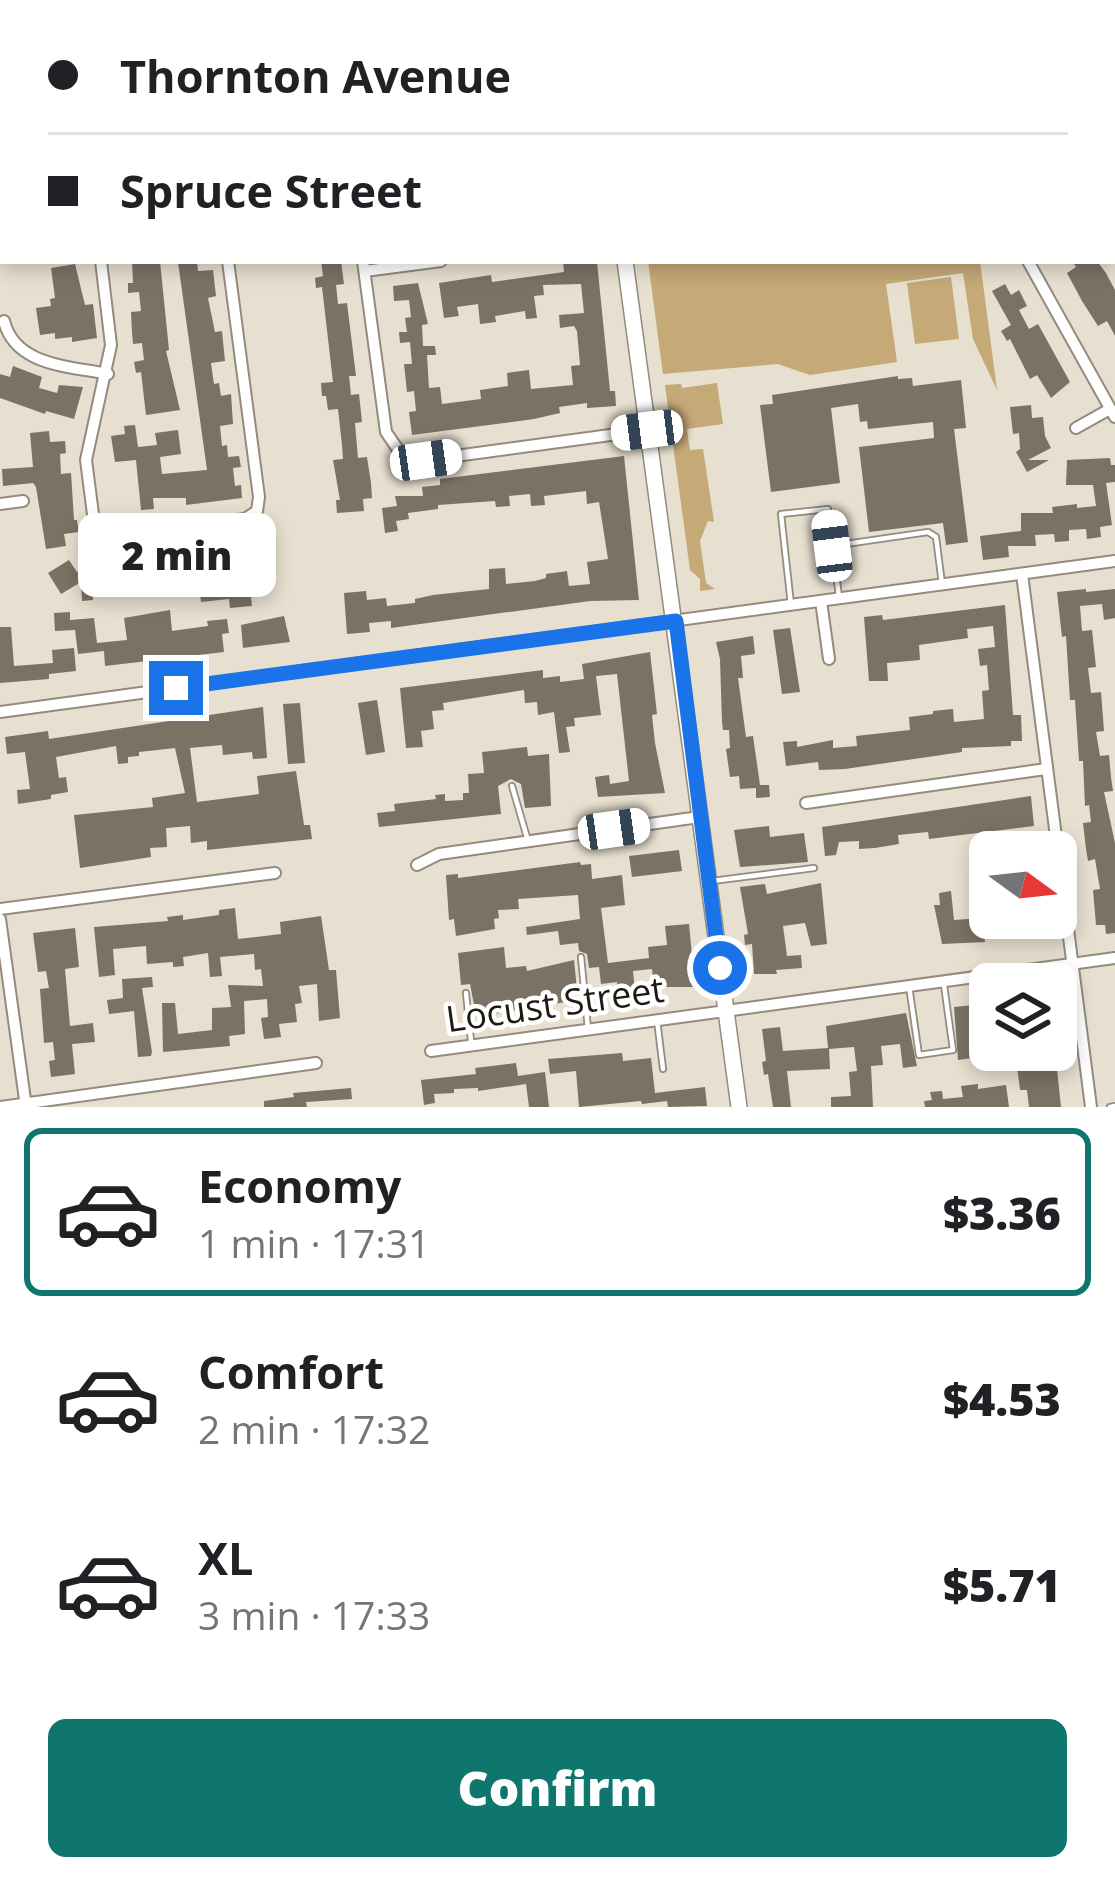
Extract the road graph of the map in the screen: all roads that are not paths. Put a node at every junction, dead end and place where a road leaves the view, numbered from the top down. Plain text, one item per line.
1 (101, 264) edge
2 (227, 264) edge
3 (395, 264) edge
4 (625, 264) edge
5 (1030, 264) edge
6 (364, 266) edge
7 (4, 321) dead end
8 (108, 374) junction
9 (1113, 413) edge
10 (1076, 428) dead end
11 (647, 430) junction
12 (23, 501) dead end
13 (0, 504) edge
14 (832, 546) junction
15 (1115, 561) edge
16 (1022, 574) junction
17 (942, 584) junction
18 (839, 599) junction
19 (821, 601) junction
20 (791, 605) junction
21 (676, 621) junction
22 (829, 658) dead end
23 (0, 712) edge
24 (1046, 770) junction
25 (512, 786) dead end
26 (806, 803) dead end
27 (700, 817) junction
28 (528, 841) junction
29 (417, 865) dead end
30 (814, 868) dead end
31 (274, 874) dead end
32 (708, 881) junction
33 (0, 909) edge
34 (0, 919) edge
35 (581, 957) dead end
36 (1115, 958) edge
37 (1072, 963) edge
38 (1077, 963) edge
39 (969, 978) edge
40 (944, 981) junction
41 (909, 986) junction
42 (466, 993) dead end
43 (1077, 1002) edge
44 (726, 1010) junction
45 (657, 1020) junction
46 (588, 1030) junction
47 (471, 1045) junction
48 (431, 1051) dead end
49 (316, 1063) dead end
50 (663, 1069) dead end
51 (25, 1105) edge
52 (0, 1107) edge
53 (739, 1107) edge
54 (1091, 1107) edge

1 - 8 street
2 - 8 street
3 - 6 street
4 - 11 main road
5 - 9 street
6 - 11 street
7 - 8 street
9 - 10 street
11 - 21 main road
12 - 13 street
14 - 17 lane
14 - 18 lane
14 - 20 lane
15 - 16 street
16 - 17 street
16 - 24 street
17 - 18 street
18 - 19 street
19 - 20 street
19 - 22 street
20 - 21 street
21 - 23 street
21 - 27 main road
24 - 26 street
24 - 37 street
25 - 28 lane
27 - 28 street
27 - 32 main road
28 - 29 street
30 - 32 lane
31 - 33 street
32 - 44 main road
34 - 51 street
35 - 46 lane
36 - 38 street, Locust Street
39 - 40 street, Locust Street
40 - 41 street, Locust Street
40 - 41 lane
41 - 44 street, Locust Street
42 - 47 lane
43 - 54 street
44 - 45 street, Locust Street
44 - 53 main road
45 - 46 street, Locust Street
45 - 50 lane
46 - 47 street, Locust Street
47 - 48 street, Locust Street
49 - 51 street
51 - 52 street

